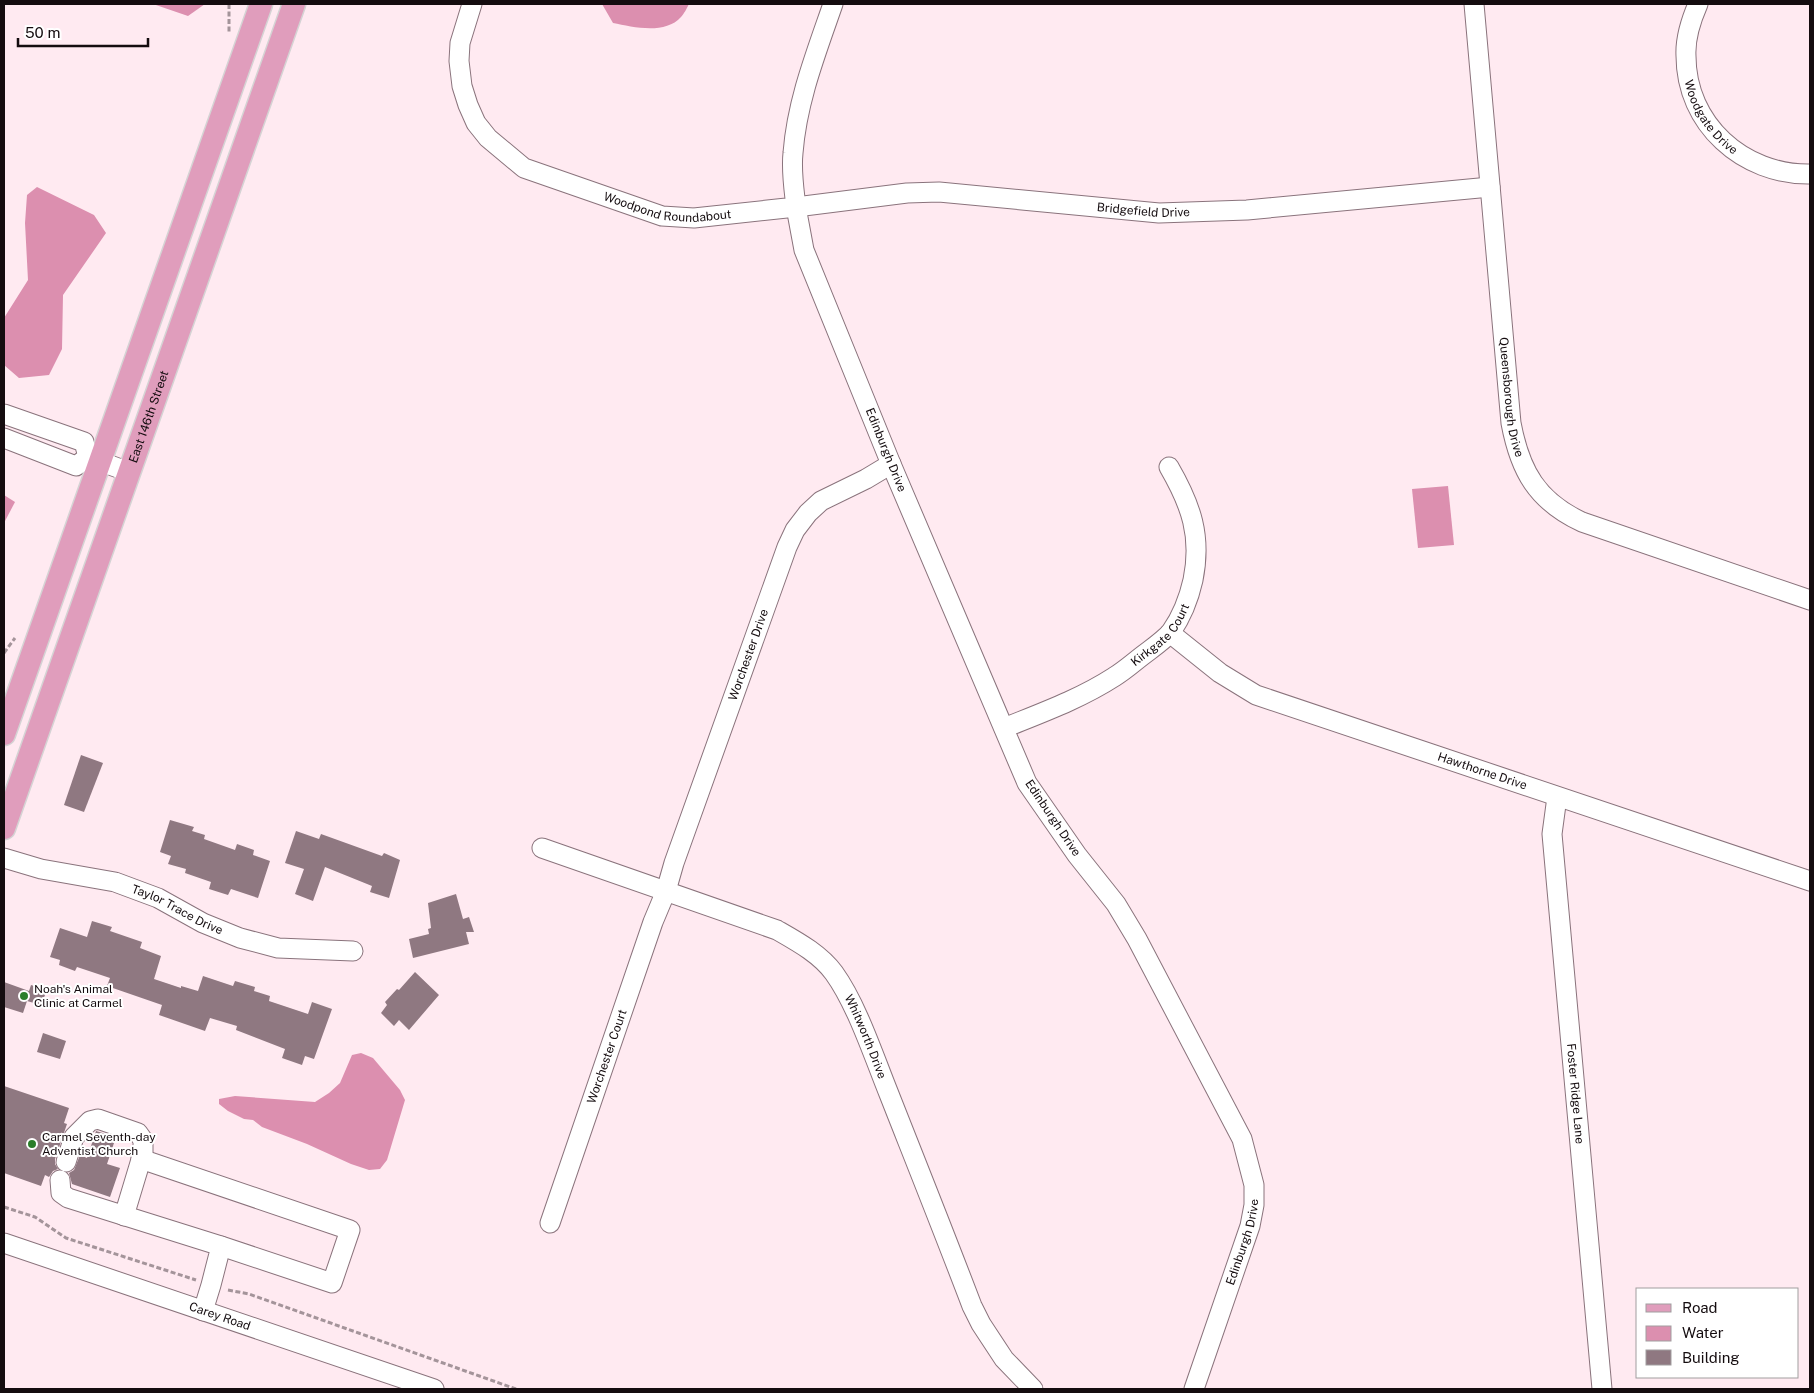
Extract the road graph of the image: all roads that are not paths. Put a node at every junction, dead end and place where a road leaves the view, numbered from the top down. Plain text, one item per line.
1 (261, 4) edge
2 (294, 4) edge
3 (472, 4) edge
4 (833, 4) edge
5 (1474, 4) edge
6 (1698, 4) edge
7 (1810, 174) edge
8 (1490, 187) junction
9 (796, 207) junction
10 (4, 414) edge
11 (4, 438) edge
12 (94, 459) junction
13 (891, 464) junction
14 (1169, 468) dead end
15 (129, 472) junction
16 (1810, 600) edge
17 (1170, 633) junction
18 (1004, 728) junction
19 (4, 734) edge
20 (1557, 797) junction
21 (4, 828) edge
22 (542, 848) dead end
23 (4, 858) edge
24 (1810, 881) edge
25 (666, 891) junction
26 (352, 951) dead end
27 (141, 1159) junction
28 (66, 1162) dead end
29 (60, 1180) dead end
30 (124, 1216) junction
31 (550, 1223) dead end
32 (4, 1243) edge
33 (221, 1246) junction
34 (202, 1311) junction
35 (434, 1389) edge
36 (1033, 1389) edge
37 (1194, 1389) edge
38 (1602, 1389) edge

1 - 12 main road
2 - 15 main road, East 146th Street
3 - 9 street, Woodpond Roundabout
4 - 9 street
5 - 8 street, Queensborough Drive
6 - 7 street, Woodgate Drive
8 - 9 street, Bridgefield Drive
8 - 16 street, Queensborough Drive
9 - 13 street, Edinburgh Drive
10 - 12 street
11 - 12 street
12 - 15 street
12 - 19 main road
13 - 18 street, Edinburgh Drive
13 - 25 street, Worchester Drive
14 - 17 street, Kirkgate Court
15 - 21 main road, East 146th Street
17 - 18 street, Kirkgate Court
17 - 20 street, Hawthorne Drive
18 - 37 street, Edinburgh Drive
20 - 24 street, Hawthorne Drive
20 - 38 street, Foster Ridge Lane
22 - 25 street, Whitworth Drive
23 - 26 street, Taylor Trace Drive
25 - 31 street, Worchester Court
25 - 36 street, Whitworth Drive
27 - 28 street
27 - 30 street
27 - 33 street
29 - 30 street
30 - 33 street
32 - 34 street, Carey Road
33 - 34 street
34 - 35 street, Carey Road

